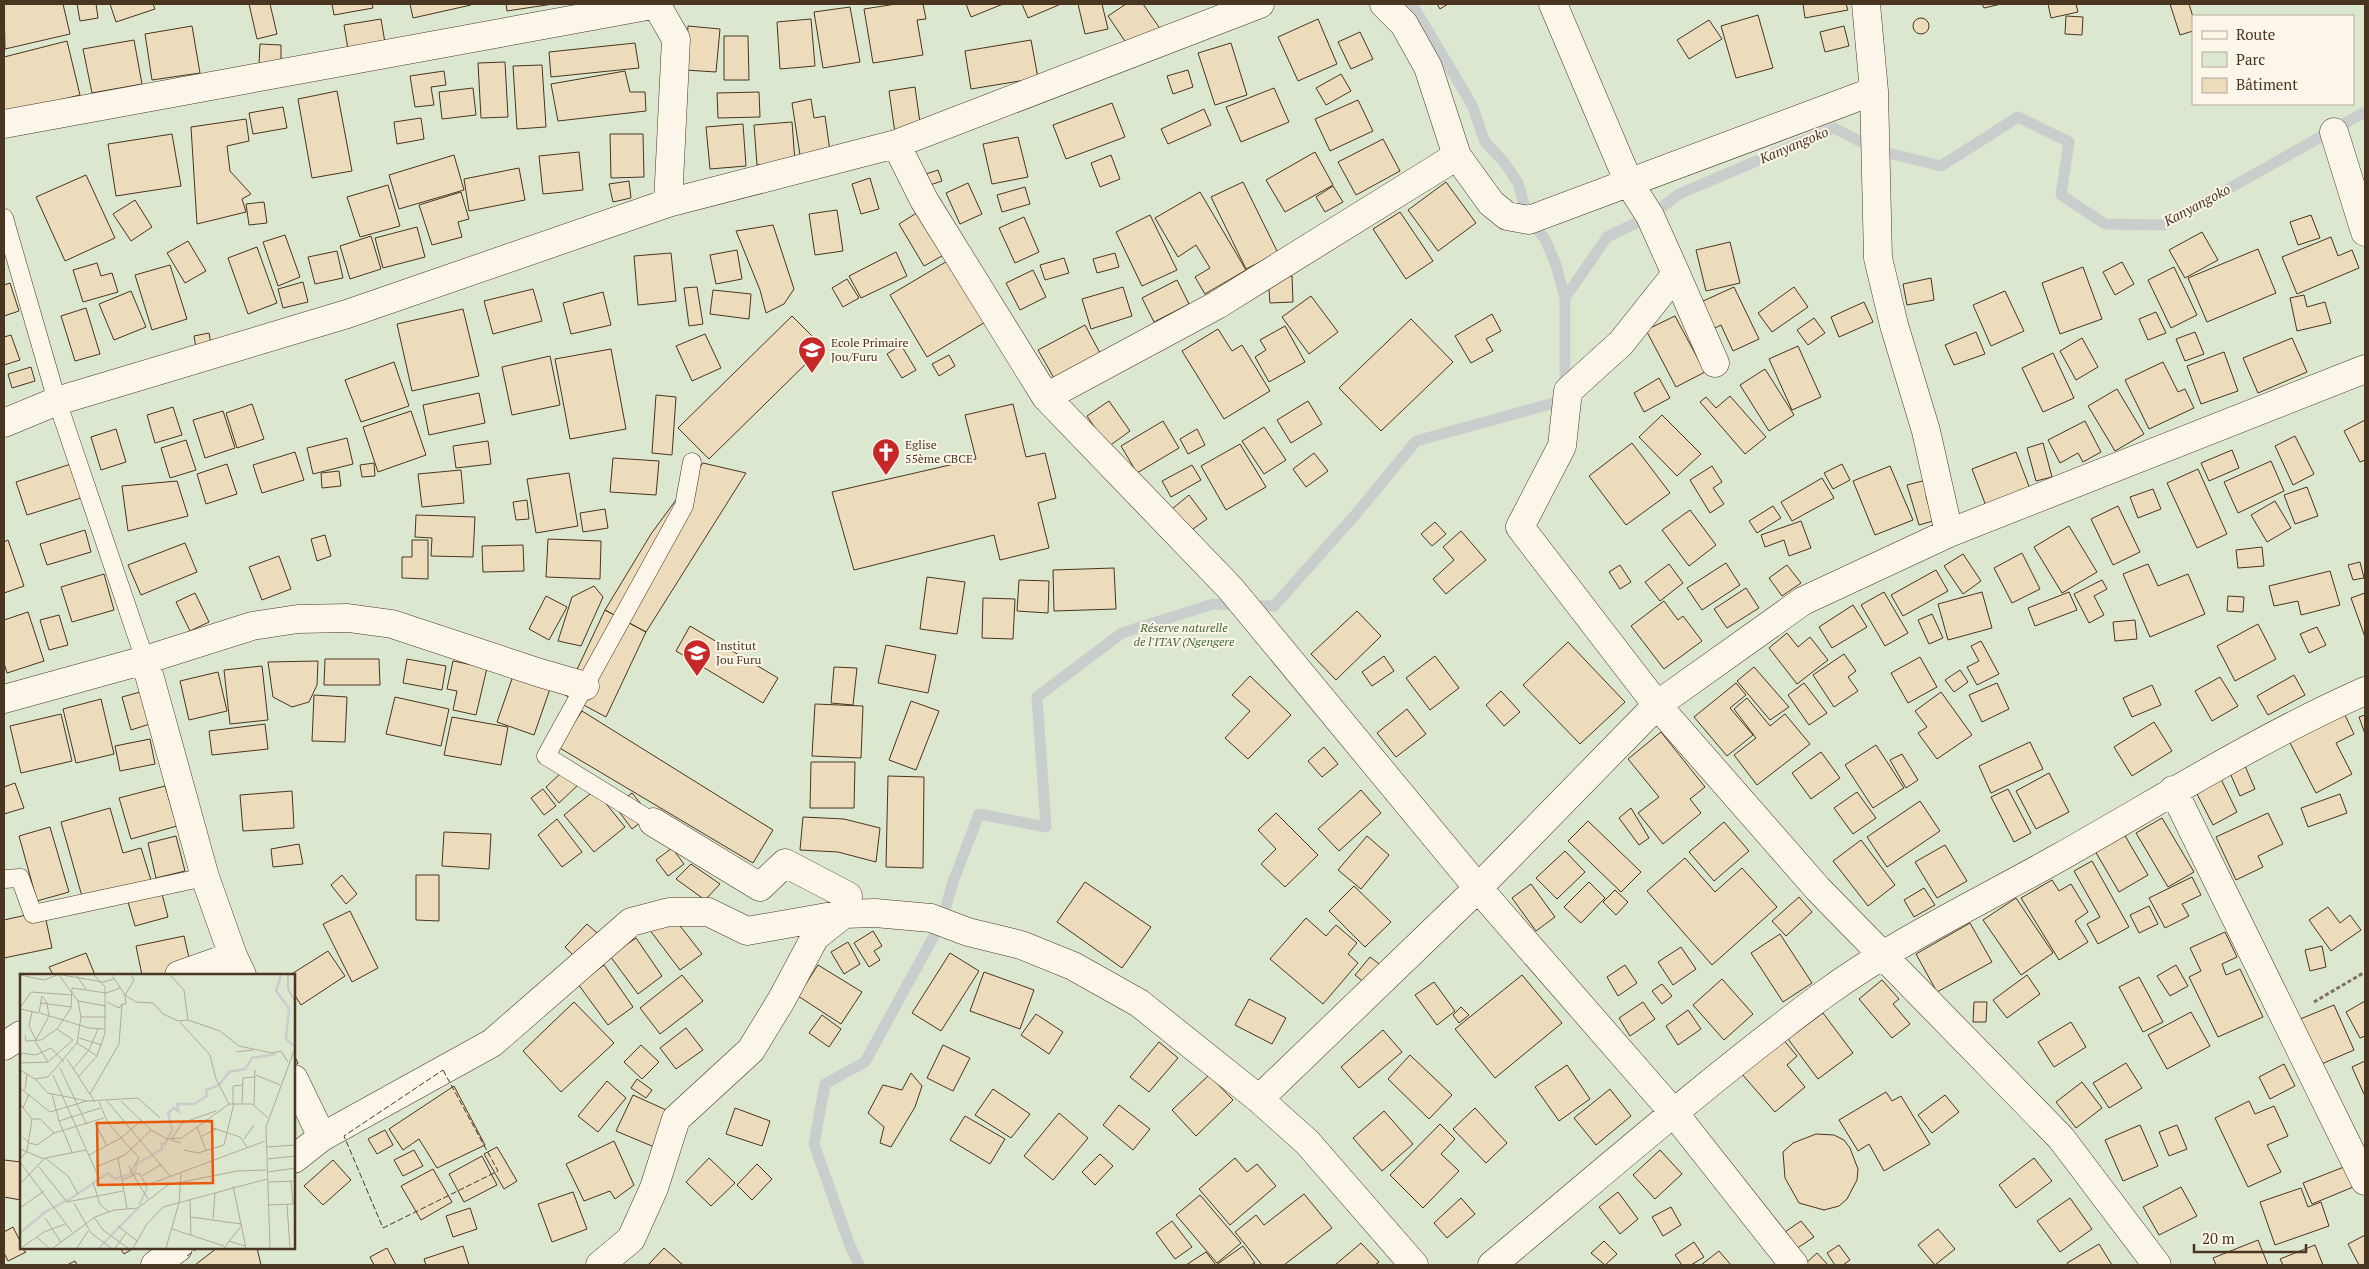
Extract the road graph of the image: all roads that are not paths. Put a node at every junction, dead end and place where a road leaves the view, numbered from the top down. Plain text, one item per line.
1 (658, 4) edge
2 (1260, 4) edge
3 (1384, 4) edge
4 (1553, 4) edge
5 (1866, 4) edge
6 (1874, 91) junction
7 (4, 124) edge
8 (2334, 132) dead end
9 (896, 144) junction
10 (1458, 156) junction
11 (1630, 184) junction
12 (668, 204) junction
13 (4, 218) edge
14 (2365, 232) edge
15 (1676, 274) junction
16 (1715, 363) dead end
17 (2365, 369) edge
18 (1046, 397) junction
19 (57, 402) junction
20 (4, 424) edge
21 (692, 462) dead end
22 (1949, 533) junction
23 (145, 660) junction
24 (585, 686) junction
25 (2365, 691) edge
26 (4, 699) edge
27 (1657, 705) junction
28 (2173, 790) junction
29 (653, 822) joint
30 (205, 878) junction
31 (4, 879) edge
32 (1478, 888) junction
33 (844, 914) junction
34 (1883, 954) junction
35 (237, 966) edge
36 (185, 974) edge
37 (20, 1036) edge
38 (4, 1046) edge
39 (295, 1081) edge
40 (1259, 1099) junction
41 (1674, 1113) junction
42 (322, 1137) junction
43 (295, 1158) edge
44 (2365, 1181) edge
45 (177, 1249) edge
46 (155, 1265) edge
47 (600, 1265) edge
48 (1414, 1265) edge
49 (1492, 1265) edge
50 (1794, 1265) edge
51 (2156, 1265) edge

1 - 7 street
1 - 12 street
2 - 9 street
3 - 10 street
4 - 11 street
5 - 6 street
6 - 11 street
6 - 22 street
8 - 14 street
9 - 12 street
9 - 18 street
10 - 11 street
10 - 18 street
11 - 15 street
12 - 19 street
13 - 19 lane
15 - 16 street
15 - 27 street
17 - 22 street
18 - 32 street
19 - 20 street
19 - 23 lane
21 - 24 lane
22 - 27 street
23 - 24 street
23 - 26 street
23 - 30 street
24 - 29 lane
25 - 28 street
27 - 32 street
27 - 34 street
28 - 34 street
28 - 44 street
29 - 33 street
30 - 31 lane
30 - 35 street
32 - 40 street
32 - 41 street
33 - 40 street
33 - 42 street
33 - 47 street
34 - 41 street
34 - 51 street
35 - 36 street
37 - 38 street
39 - 42 street
40 - 48 street
41 - 49 street
41 - 50 street
42 - 43 street
45 - 46 street

